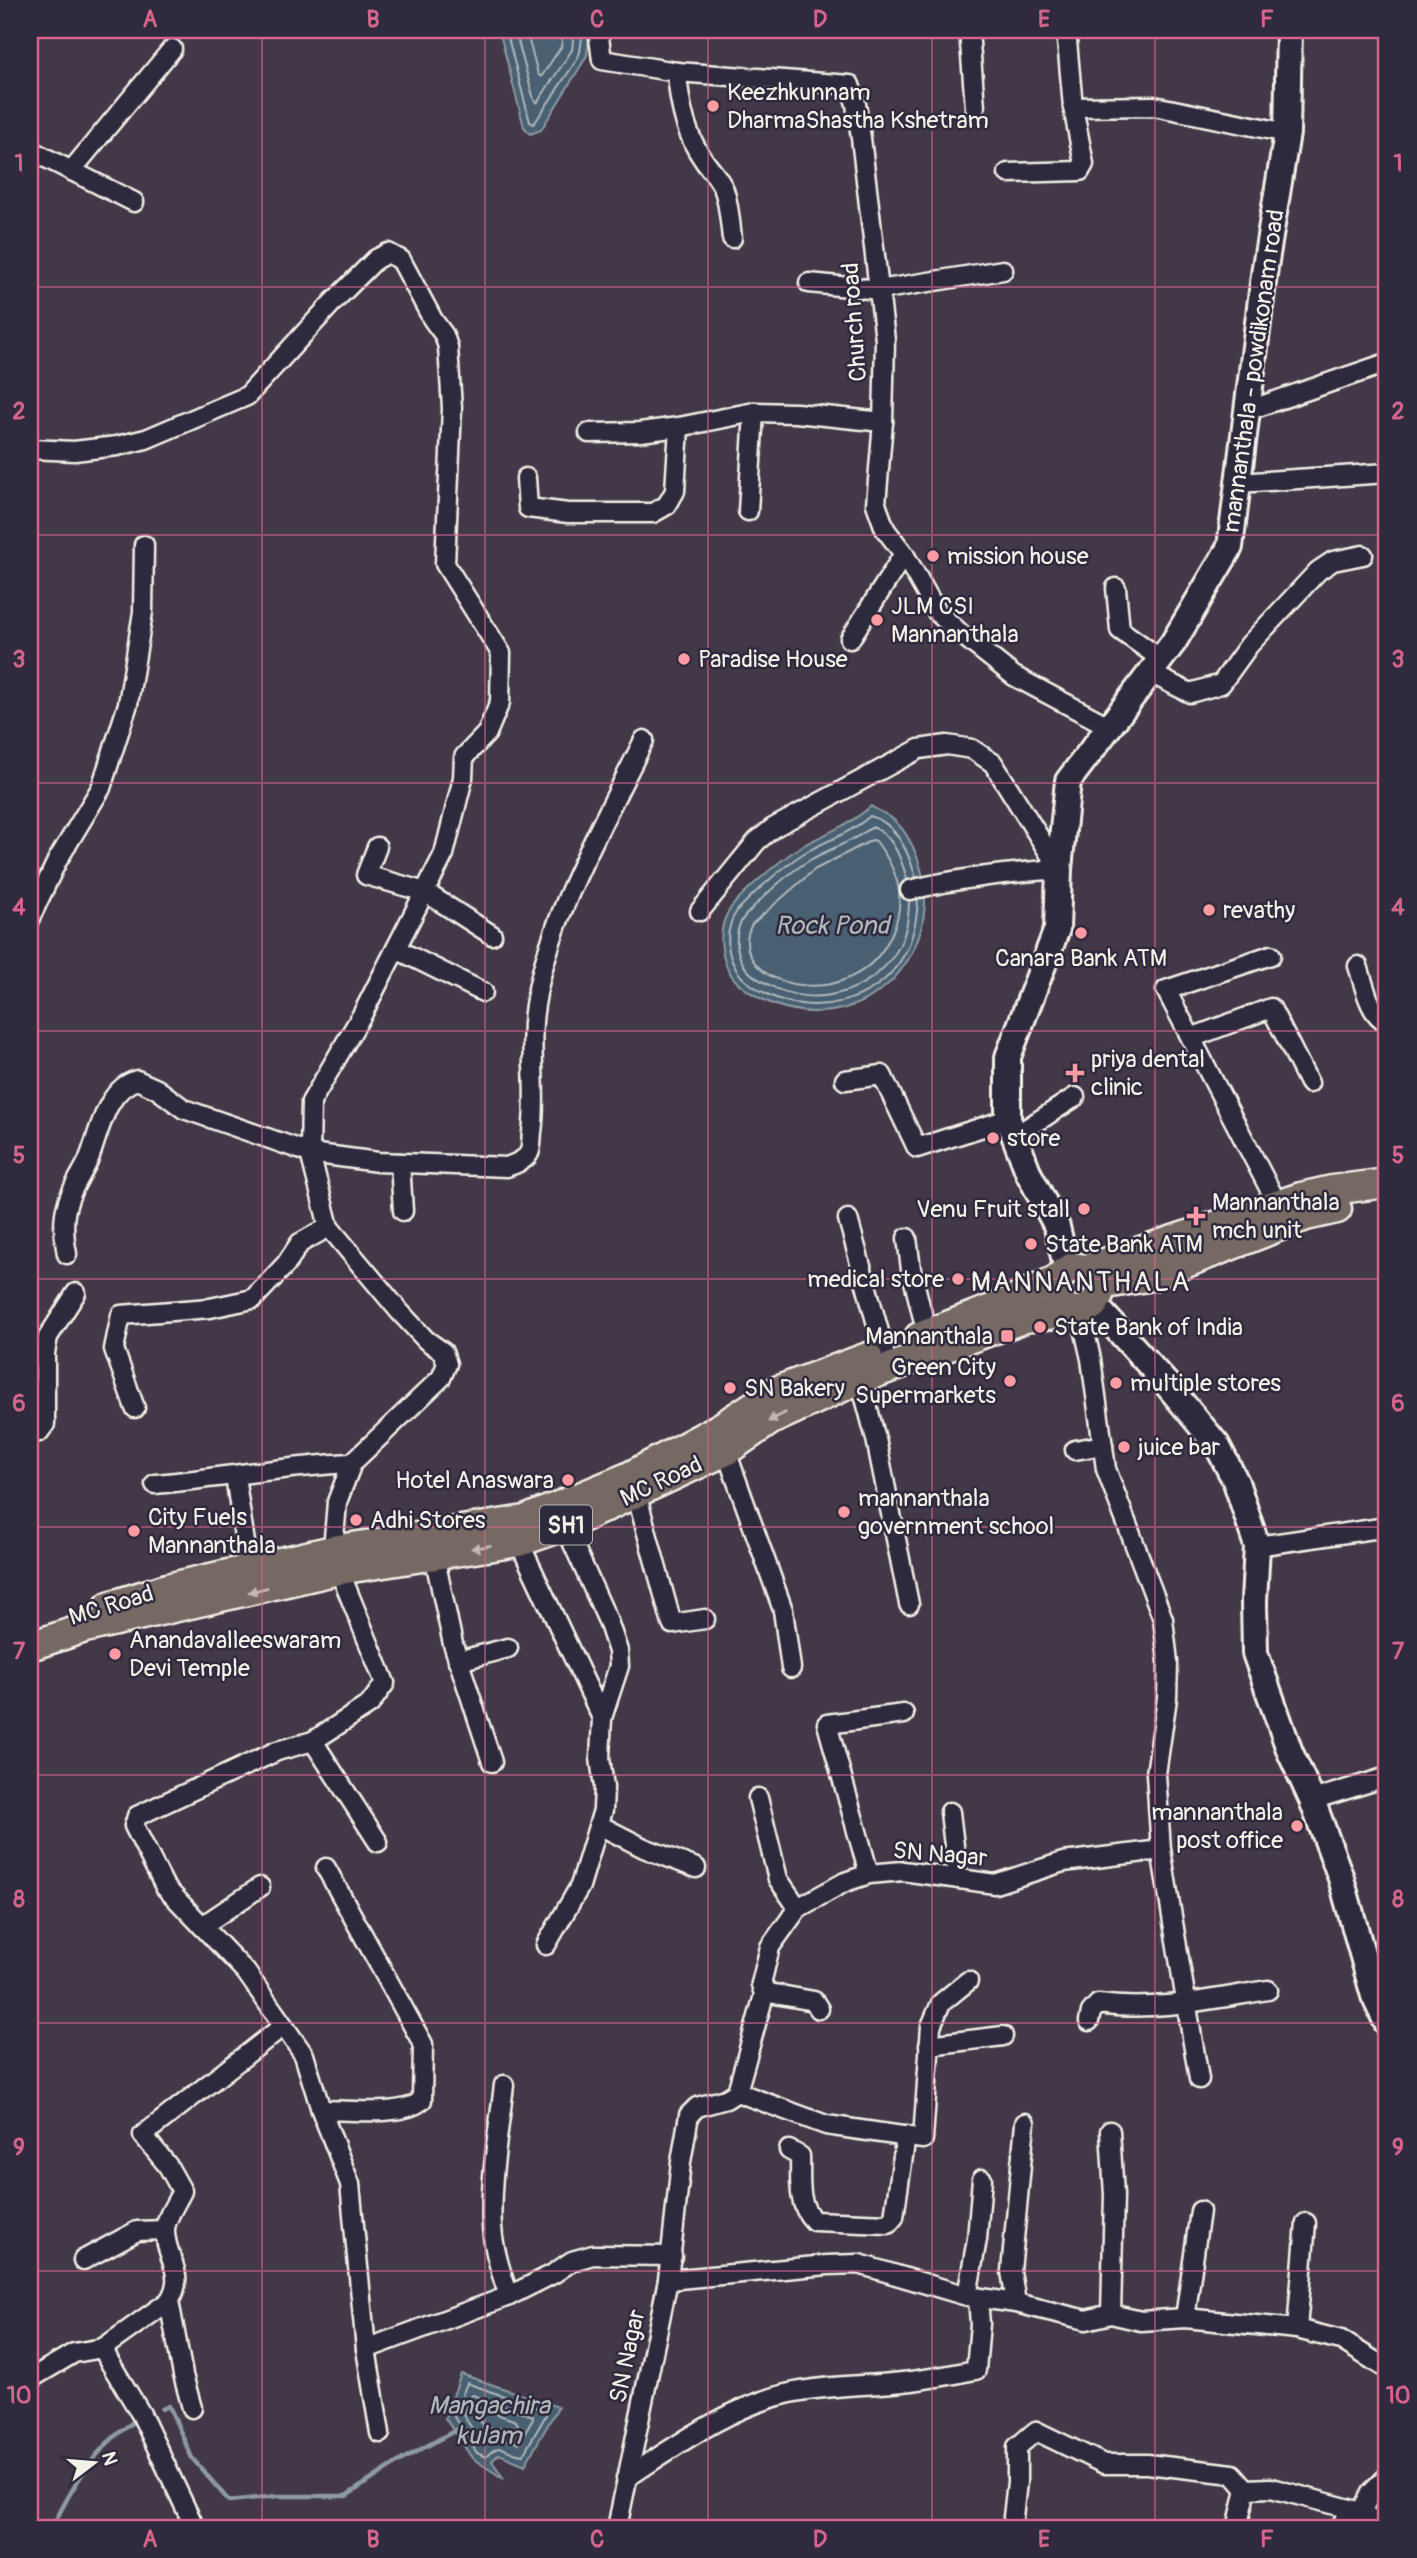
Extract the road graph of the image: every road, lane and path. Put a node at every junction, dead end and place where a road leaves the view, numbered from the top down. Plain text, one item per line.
1 (598, 30) edge
2 (969, 30) edge
3 (1066, 30) edge
4 (1289, 30) edge
5 (172, 49) dead end
6 (677, 72) junction
7 (975, 107) dead end
8 (1073, 107) junction
9 (1287, 133) junction
10 (30, 150) edge
11 (71, 171) junction
12 (1008, 173) dead end
13 (134, 202) dead end
14 (732, 238) dead end
15 (1003, 270) dead end
16 (809, 283) dead end
17 (879, 290) junction
18 (1387, 363) edge
19 (1246, 411) junction
20 (754, 412) junction
21 (883, 422) junction
22 (679, 427) junction
23 (589, 433) dead end
24 (30, 449) edge
25 (1387, 472) edge
26 (526, 478) dead end
27 (1238, 484) junction
28 (748, 511) dead end
29 (144, 545) dead end
30 (904, 554) junction
31 (1363, 555) dead end
32 (1116, 588) dead end
33 (850, 639) dead end
34 (1156, 666) junction
35 (1110, 727) junction
36 (644, 740) dead end
37 (377, 847) dead end
38 (1059, 869) junction
39 (910, 891) dead end
40 (425, 892) junction
41 (700, 911) dead end
42 (30, 918) edge
43 (492, 935) dead end
44 (396, 949) junction
45 (1271, 955) dead end
46 (1358, 966) dead end
47 (483, 992) dead end
48 (1387, 1022) edge
49 (1191, 1038) junction
50 (845, 1080) dead end
51 (1309, 1083) dead end
52 (1075, 1097) dead end
53 (1012, 1127) junction
54 (310, 1153) junction
55 (400, 1163) junction
56 (1387, 1183) edge
57 (1387, 1198) edge
58 (1278, 1205) junction
59 (403, 1211) dead end
60 (848, 1219) dead end
61 (329, 1227) junction
62 (907, 1238) dead end
63 (67, 1254) dead end
64 (1080, 1290) junction
65 (76, 1293) dead end
66 (927, 1334) junction
67 (884, 1350) junction
68 (860, 1379) junction
69 (135, 1408) dead end
70 (30, 1433) edge
71 (1103, 1445) junction
72 (1075, 1450) dead end
73 (726, 1451) junction
74 (352, 1464) junction
75 (235, 1476) junction
76 (155, 1483) dead end
77 (632, 1485) junction
78 (565, 1526) junction
79 (1387, 1527) edge
80 (519, 1542) junction
81 (1258, 1546) junction
82 (434, 1555) junction
83 (336, 1560) junction
84 (249, 1569) junction
85 (909, 1604) dead end
86 (705, 1619) dead end
87 (30, 1630) edge
88 (30, 1646) edge
89 (508, 1648) dead end
90 (458, 1661) junction
91 (791, 1668) dead end
92 (904, 1714) dead end
93 (602, 1718) junction
94 (313, 1741) junction
95 (492, 1762) dead end
96 (1387, 1777) edge
97 (758, 1798) dead end
98 (1312, 1800) junction
99 (950, 1812) dead end
100 (599, 1825) junction
101 (378, 1842) dead end
102 (1160, 1850) junction
103 (326, 1868) dead end
104 (696, 1868) dead end
105 (869, 1874) junction
106 (958, 1879) junction
107 (260, 1887) dead end
108 (798, 1908) junction
109 (202, 1926) junction
110 (546, 1945) dead end
111 (968, 1980) dead end
112 (761, 1984) junction
113 (1268, 1990) dead end
114 (1185, 2003) junction
115 (819, 2009) dead end
116 (1089, 2021) dead end
117 (1387, 2023) edge
118 (282, 2027) junction
119 (1003, 2036) dead end
120 (929, 2045) junction
121 (1199, 2079) dead end
122 (505, 2085) dead end
123 (737, 2092) junction
124 (321, 2110) junction
125 (1025, 2123) dead end
126 (1110, 2132) dead end
127 (906, 2136) junction
128 (789, 2150) dead end
129 (982, 2179) dead end
130 (1200, 2211) dead end
131 (1306, 2223) dead end
132 (164, 2230) junction
133 (672, 2256) junction
134 (83, 2260) dead end
135 (668, 2280) junction
136 (509, 2296) junction
137 (972, 2297) junction
138 (169, 2301) junction
139 (1016, 2303) junction
140 (1111, 2314) junction
141 (1185, 2318) junction
142 (1297, 2329) junction
143 (103, 2348) junction
144 (366, 2349) junction
145 (1387, 2370) edge
146 (30, 2379) edge
147 (192, 2408) dead end
148 (380, 2433) dead end
149 (1387, 2477) edge
150 (626, 2478) junction
151 (1246, 2489) junction
152 (1361, 2512) junction
153 (1013, 2517) dead end
154 (195, 2528) edge
155 (617, 2528) edge
156 (1237, 2528) edge
157 (1341, 2528) edge
158 (1385, 2528) edge

1 - 6 street, Church road
2 - 7 street
3 - 8 street
4 - 9 main road, mannanthala - powdikonam road
5 - 11 street
6 - 14 street
6 - 17 street, Church road
8 - 9 street
8 - 12 street
9 - 19 main road, mannanthala - powdikonam road
10 - 11 street
11 - 13 street
15 - 17 street
16 - 17 street
17 - 21 street, Church road
18 - 19 street
19 - 27 main road, mannanthala - powdikonam road
20 - 21 street
20 - 22 street
20 - 28 street
21 - 30 street, Church road
22 - 23 street
22 - 26 street
24 - 40 street
25 - 27 street
27 - 34 main road, mannanthala - powdikonam road
29 - 42 street
30 - 33 street
30 - 35 street, Church road
31 - 34 street
32 - 34 street
34 - 35 main road, mannanthala - powdikonam road
35 - 38 main road, mannanthala - powdikonam road
36 - 55 street
37 - 40 street
38 - 39 street
38 - 41 street
38 - 53 main road, mannanthala - powdikonam road
40 - 43 street
40 - 44 street
44 - 47 street
44 - 54 street
45 - 49 street
46 - 48 street
49 - 51 street
49 - 58 street
50 - 53 street
52 - 53 street
53 - 64 main road, mannanthala - powdikonam road
54 - 55 street
54 - 61 street
54 - 63 street
55 - 59 street
56 - 58 main road, MC Road / SH1
57 - 64 main road, MC Road / SH1
58 - 64 main road, MC Road / SH1
60 - 67 street
61 - 69 street
61 - 74 street
62 - 66 street
64 - 66 main road, MC Road / SH1
64 - 68 main road, MC Road / SH1
64 - 71 street
64 - 81 main road
65 - 70 street
66 - 67 main road, MC Road / SH1
67 - 77 main road, MC Road / SH1
68 -> 73 main road, MC Road / SH1
68 - 85 street
71 - 72 street
71 - 102 street
73 - 77 main road, MC Road / SH1
73 - 91 street
74 - 75 street
74 - 83 street
75 - 76 street
75 - 84 street
77 - 78 main road, MC Road / SH1
77 - 83 main road, MC Road / SH1
77 - 86 street
78 - 80 main road, MC Road / SH1
78 - 93 street
79 - 81 street
80 -> 82 main road, MC Road / SH1
80 - 93 street
81 - 98 main road
82 - 83 main road, MC Road / SH1
82 - 90 street
83 - 84 main road, MC Road / SH1
83 -> 88 main road, MC Road / SH1
83 - 94 street
84 - 87 main road, MC Road / SH1
89 - 90 street
90 - 95 street
92 - 105 street
93 - 100 street
94 - 101 street
94 - 109 street
96 - 98 street
97 - 108 street
98 - 117 main road
99 - 106 street
100 - 104 street
100 - 110 street
102 - 106 street, SN Nagar
102 - 114 street
103 - 124 street
105 - 106 street, SN Nagar
105 - 108 street, SN Nagar
107 - 109 street
108 - 112 street, SN Nagar
109 - 118 street
111 - 120 street
112 - 115 street
112 - 123 street, SN Nagar
113 - 114 street
114 - 116 street
114 - 121 street
118 - 124 street
118 - 132 street
119 - 120 street
120 - 127 street
122 - 136 street
123 - 127 street
123 - 133 street, SN Nagar
124 - 144 street
125 - 139 street
126 - 140 street
127 - 128 street
129 - 137 street
130 - 141 street
131 - 142 street
132 - 134 street
132 - 138 street
133 - 135 street, SN Nagar
133 - 136 street
135 - 137 street
135 - 150 street, SN Nagar
136 - 144 street
137 - 139 street
137 - 150 street
138 - 143 street
138 - 147 street
139 - 140 street
140 - 141 street
141 - 142 street
142 - 145 street
143 - 146 street
143 - 154 street
144 - 148 street
149 - 152 street
150 - 155 street, SN Nagar
151 - 152 street
151 - 153 street
151 - 156 street
152 - 157 street
152 - 158 street

